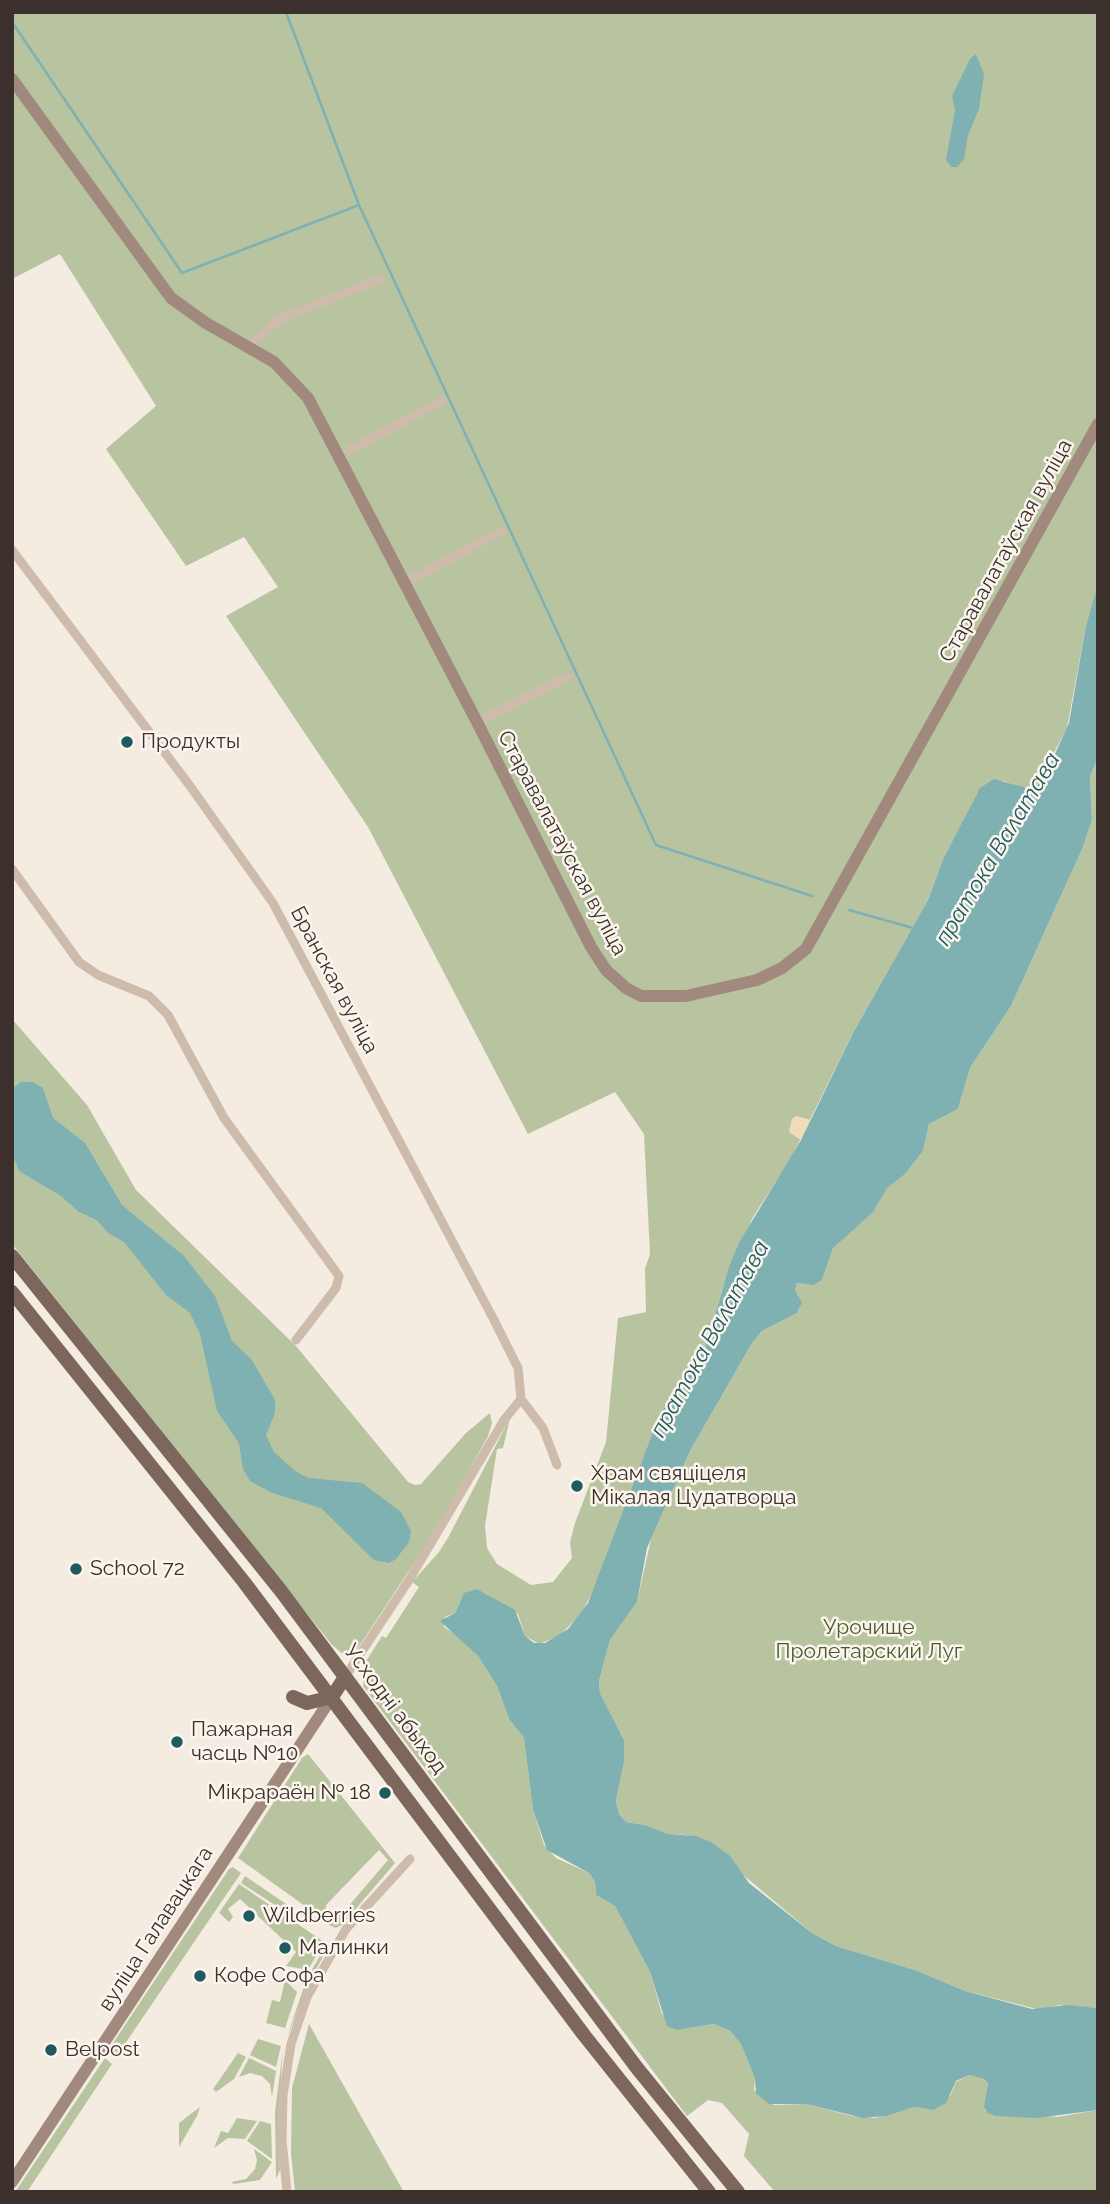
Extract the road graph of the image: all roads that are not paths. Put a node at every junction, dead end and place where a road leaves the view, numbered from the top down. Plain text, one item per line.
1 (12, 79) edge
2 (380, 279) dead end
3 (248, 346) junction
4 (442, 401) dead end
5 (1098, 424) edge
6 (339, 456) junction
7 (502, 531) dead end
8 (12, 550) edge
9 (403, 584) junction
10 (567, 677) dead end
11 (477, 722) junction
12 (12, 869) edge
13 (12, 1256) edge
14 (12, 1292) edge
15 (296, 1340) dead end
16 (522, 1399) junction
17 (556, 1465) dead end
18 (345, 1677) junction
19 (293, 1697) dead end
20 (332, 1697) junction
21 (410, 1859) dead end
22 (12, 2182) edge
23 (287, 2192) edge
24 (709, 2192) edge
25 (738, 2192) edge

1 - 3 street, Старавалатаўская вуліца
2 - 3 street
3 - 6 street, Старавалатаўская вуліца
4 - 6 street
5 - 11 street, Старавалатаўская вуліца
6 - 9 street, Старавалатаўская вуліца
7 - 9 street
8 - 16 street, Бранская вуліца
9 - 11 street, Старавалатаўская вуліца
10 - 11 street
12 - 15 street
13 - 18 main road, Усходні абыход
14 - 20 main road, Усходні абыход
16 - 17 street, Бранская вуліца
16 - 18 street
18 - 20 main road
18 - 25 main road, Усходні абыход
19 - 20 main road
20 - 22 street, вуліца Галавацкага
20 - 24 main road, Усходні абыход
21 - 23 street

